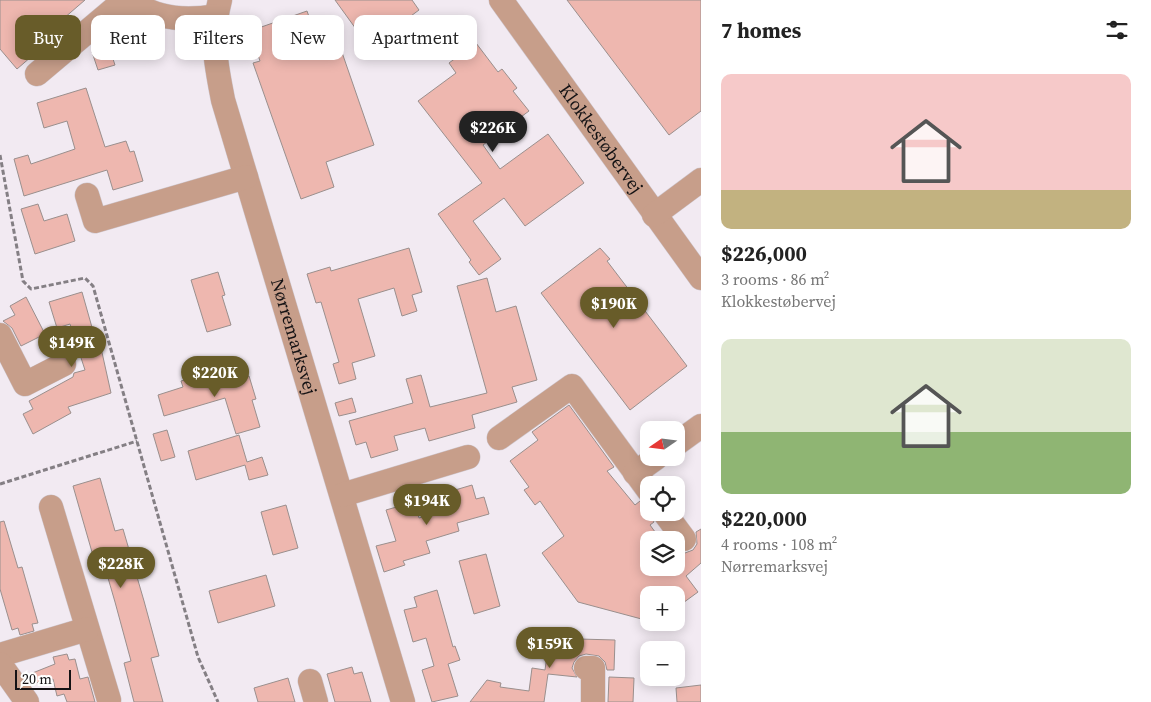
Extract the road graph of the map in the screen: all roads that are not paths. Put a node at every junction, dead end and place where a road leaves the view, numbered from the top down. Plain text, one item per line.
1 (500, 0) edge
2 (218, 8) edge
3 (37, 74) dead end
4 (246, 177) junction
5 (701, 180) edge
6 (87, 195) dead end
7 (654, 215) junction
8 (701, 278) edge
9 (0, 335) edge
10 (64, 364) dead end
11 (701, 426) edge
12 (499, 438) dead end
13 (685, 438) edge
14 (468, 457) dead end
15 (645, 466) edge
16 (635, 473) junction
17 (640, 480) edge
18 (342, 495) junction
19 (51, 508) dead end
20 (88, 629) junction
21 (0, 656) edge
22 (0, 664) edge
23 (586, 668) dead end
24 (109, 700) dead end
25 (27, 702) edge
26 (402, 702) edge
27 (593, 702) edge

1 - 7 street, Klokkestøbervej
2 - 3 street
2 - 4 street, Nørremarksvej
4 - 6 street
4 - 18 street, Nørremarksvej
5 - 7 street
7 - 8 street, Klokkestøbervej
9 - 10 street
11 - 13 street
12 - 16 street
14 - 18 street
15 - 16 street
16 - 17 street
18 - 26 street, Nørremarksvej
19 - 20 street
20 - 21 street
20 - 24 street
22 - 25 street
23 - 27 street

